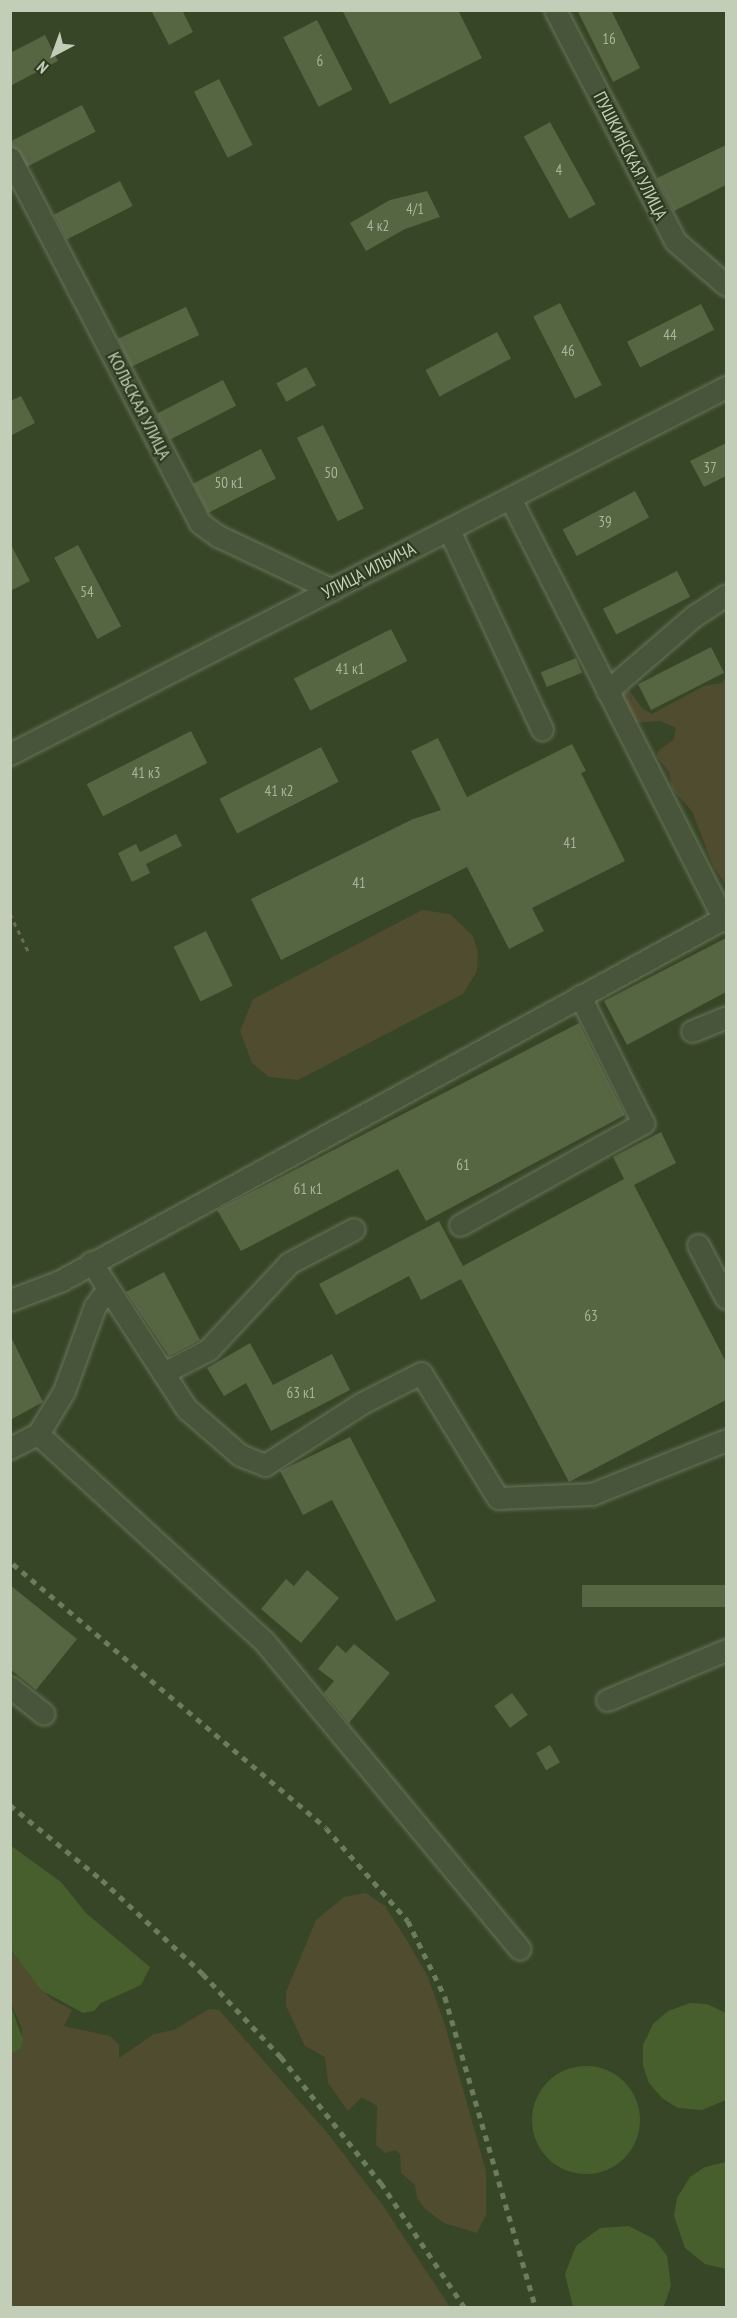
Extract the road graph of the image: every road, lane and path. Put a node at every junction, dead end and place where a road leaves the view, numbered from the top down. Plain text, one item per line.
1 (555, 10) edge
2 (10, 158) edge
3 (726, 283) edge
4 (726, 387) edge
5 (510, 498) junction
6 (449, 530) junction
7 (332, 590) junction
8 (726, 595) edge
9 (608, 691) junction
10 (542, 729) dead end
11 (10, 754) edge
12 (10, 914) edge
13 (725, 918) edge
14 (29, 953) dead end
15 (580, 996) junction
16 (726, 1017) edge
17 (692, 1030) dead end
18 (460, 1225) dead end
19 (354, 1229) dead end
20 (698, 1245) dead end
21 (91, 1263) junction
22 (108, 1289) junction
23 (726, 1298) edge
24 (10, 1300) edge
25 (163, 1373) junction
26 (38, 1434) junction
27 (726, 1440) edge
28 (10, 1448) edge
29 (726, 1650) edge
30 (10, 1687) edge
31 (607, 1700) dead end
32 (44, 1714) dead end
33 (520, 1949) dead end

1 - 3 street, ПУШКИНСКАЯ УЛИЦА
2 - 7 street, КОЛЬСКАЯ УЛИЦА
4 - 5 street, УЛИЦА ИЛЬИЧА
5 - 6 street, УЛИЦА ИЛЬИЧА
5 - 9 street
6 - 7 street, УЛИЦА ИЛЬИЧА
6 - 10 street
7 - 11 street, УЛИЦА ИЛЬИЧА
8 - 9 street
9 - 13 street
12 - 14 path
13 - 15 street
15 - 18 street
15 - 21 street
16 - 17 street
19 - 25 street
20 - 23 street
21 - 22 street
21 - 24 street
22 - 25 street
22 - 26 street
25 - 27 street
26 - 28 street
26 - 33 street
29 - 31 street
30 - 32 street

